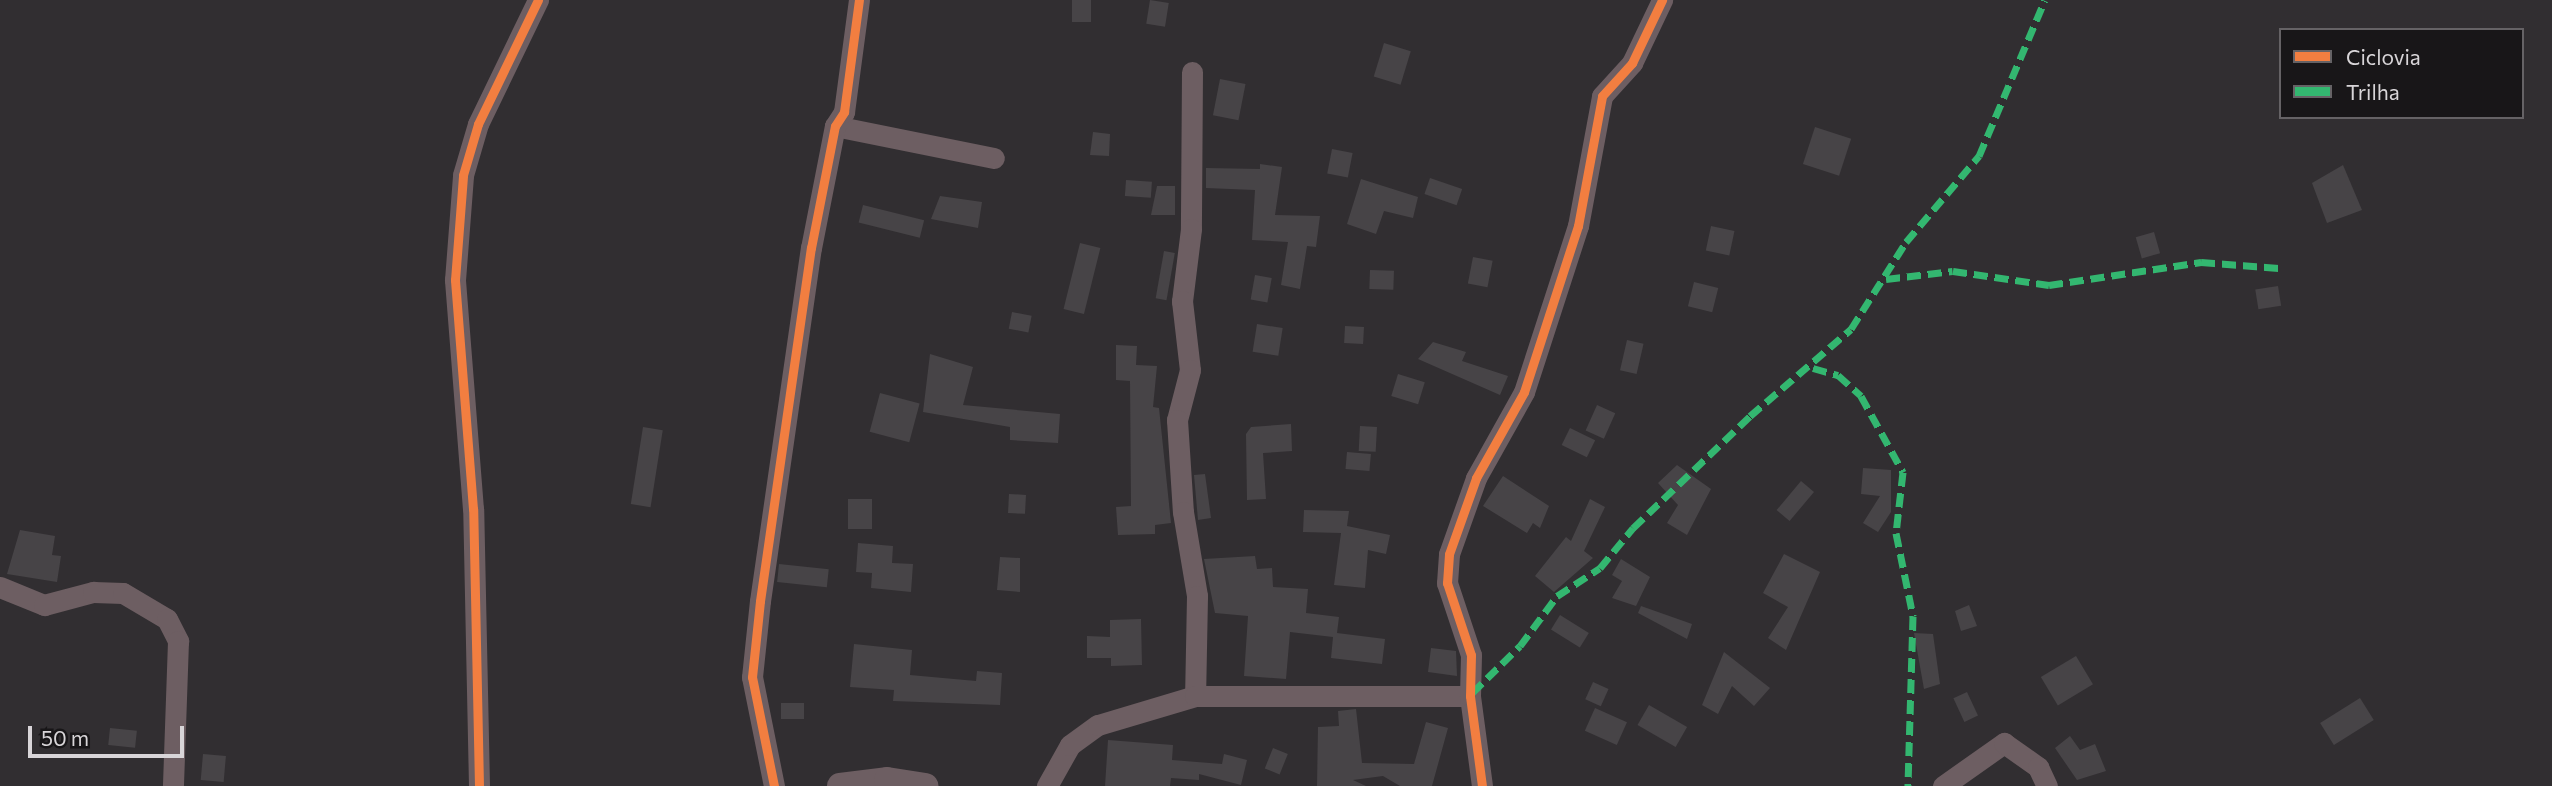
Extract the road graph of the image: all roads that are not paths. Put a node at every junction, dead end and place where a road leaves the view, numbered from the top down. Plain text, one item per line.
1 (538, 0) edge
2 (859, 0) edge
3 (1662, 0) edge
4 (1192, 72) dead end
5 (835, 126) junction
6 (994, 158) dead end
7 (0, 587) edge
8 (1195, 696) junction
9 (1470, 696) junction
10 (173, 786) edge
11 (479, 786) edge
12 (774, 786) edge
13 (840, 786) edge
14 (926, 786) edge
15 (1048, 786) edge
16 (1482, 786) edge
17 (1943, 786) edge
18 (2047, 786) edge

1 - 11 street
2 - 5 street
3 - 9 street
4 - 8 street
5 - 6 street
5 - 12 street
7 - 10 street
8 - 9 street
8 - 15 street
9 - 16 street
13 - 14 street
17 - 18 street

